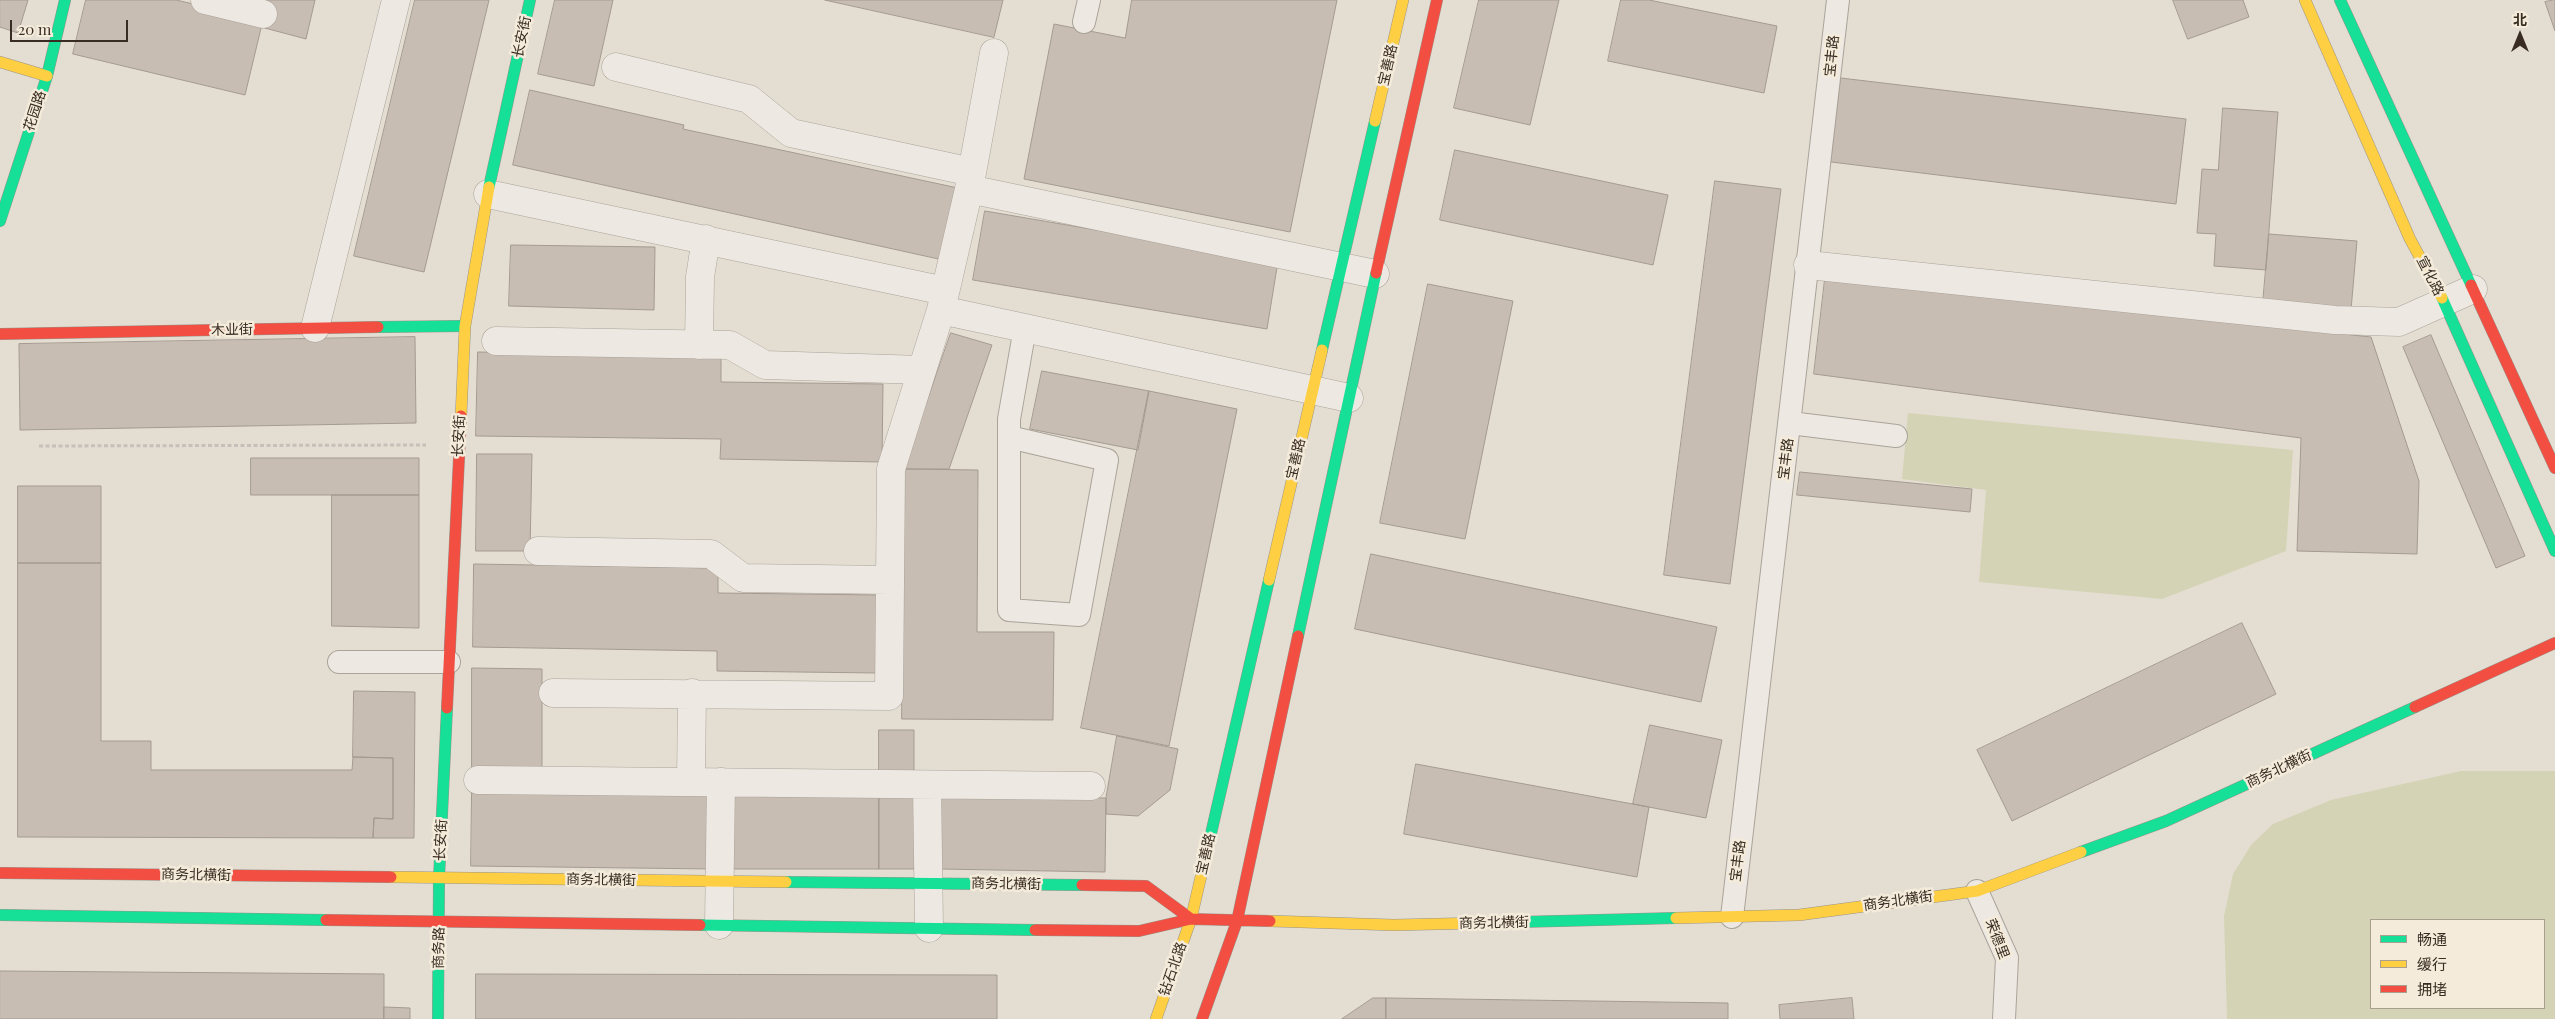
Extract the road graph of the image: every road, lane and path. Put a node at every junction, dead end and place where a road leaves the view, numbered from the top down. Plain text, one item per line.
1 (65, 0) edge
2 (205, 0) edge
3 (396, 0) edge
4 (530, 0) edge
5 (1089, 0) edge
6 (1403, 0) edge
7 (1437, 0) edge
8 (1838, 0) edge
9 (2304, 0) edge
10 (2340, 0) edge
11 (264, 14) dead end
12 (1084, 22) dead end
13 (994, 53) dead end
14 (0, 62) edge
15 (616, 67) dead end
16 (47, 76) junction
17 (970, 180) junction
18 (488, 194) junction
19 (0, 221) edge
20 (706, 239) junction
21 (1808, 265) junction
22 (1341, 266) junction
23 (1376, 274) junction
24 (2473, 289) junction
25 (943, 300) junction
26 (2444, 302) junction
27 (465, 326) junction
28 (315, 328) junction
29 (1025, 328) junction
30 (0, 334) edge
31 (496, 341) dead end
32 (699, 345) junction
33 (922, 370) junction
34 (1312, 390) junction
35 (1349, 398) junction
36 (1790, 422) junction
37 (1896, 436) dead end
38 (1009, 438) junction
39 (459, 445) junction
40 (39, 446) dead end
41 (2555, 468) edge
42 (538, 551) dead end
43 (2555, 551) edge
44 (890, 580) junction
45 (2555, 643) edge
46 (340, 662) dead end
47 (449, 662) junction
48 (553, 693) dead end
49 (692, 693) junction
50 (478, 780) dead end
51 (691, 782) junction
52 (720, 782) junction
53 (927, 785) junction
54 (1091, 786) dead end
55 (0, 873) edge
56 (439, 878) junction
57 (719, 881) junction
58 (928, 883) junction
59 (1977, 891) junction
60 (0, 915) edge
61 (1732, 917) junction
62 (1191, 919) junction
63 (1237, 921) junction
64 (440, 922) junction
65 (719, 925) junction
66 (929, 928) junction
67 (438, 1019) edge
68 (1156, 1019) edge
69 (1202, 1019) edge
70 (2004, 1019) edge

1 - 16 main road, 花园路
2 - 11 street
3 - 28 street
4 - 18 main road, 长安街
5 - 12 lane
6 - 22 main road, 宝善路
7 - 23 main road
8 - 21 lane, 宝丰路
9 - 26 main road, 宣化路
10 - 24 main road
13 - 17 street
14 - 16 main road
15 - 17 street
16 - 19 main road, 花园路
17 - 22 street
17 - 25 street
18 - 20 street
18 - 27 main road, 长安街
20 - 25 street
20 - 32 street
21 - 26 street
21 - 36 lane, 宝丰路
22 - 23 street
22 - 34 main road, 宝善路
23 - 35 main road
24 - 26 street
24 - 41 main road
25 - 29 street
25 - 33 street
26 - 43 main road, 宣化路
27 - 28 main road, 木业街
27 - 39 main road, 长安街
28 - 30 main road, 木业街
29 - 34 street
29 - 38 lane
31 - 32 street
32 - 33 street
33 - 44 street
34 - 35 street
34 - 62 main road, 宝善路
35 - 63 main road
36 - 37 lane
36 - 61 lane, 宝丰路
38 - 38 lane
39 - 40 path
39 - 47 main road, 长安街
42 - 44 street
44 - 49 street
45 - 59 main road, 商务北横街
46 - 47 lane
47 - 56 main road, 长安街
48 - 49 street
49 - 51 street
50 - 51 street
51 - 52 street
52 - 53 street
52 - 57 street
53 - 54 street
53 - 58 street
55 - 56 main road, 商务北横街
56 - 57 main road, 商务北横街
56 - 64 main road, 商务路
57 - 58 main road, 商务北横街
57 - 65 street
58 - 62 main road, 商务北横街
58 - 66 street
59 - 61 main road, 商务北横街
59 - 70 lane, 荣德里
60 - 64 main road, 商务北横街
61 - 63 main road, 商务北横街
62 - 63 main road, 商务北横街
62 - 66 main road, 商务北横街
62 - 68 main road, 钻石北路
63 - 69 main road
64 - 65 main road, 商务北横街
64 - 67 main road, 商务路
65 - 66 main road, 商务北横街

